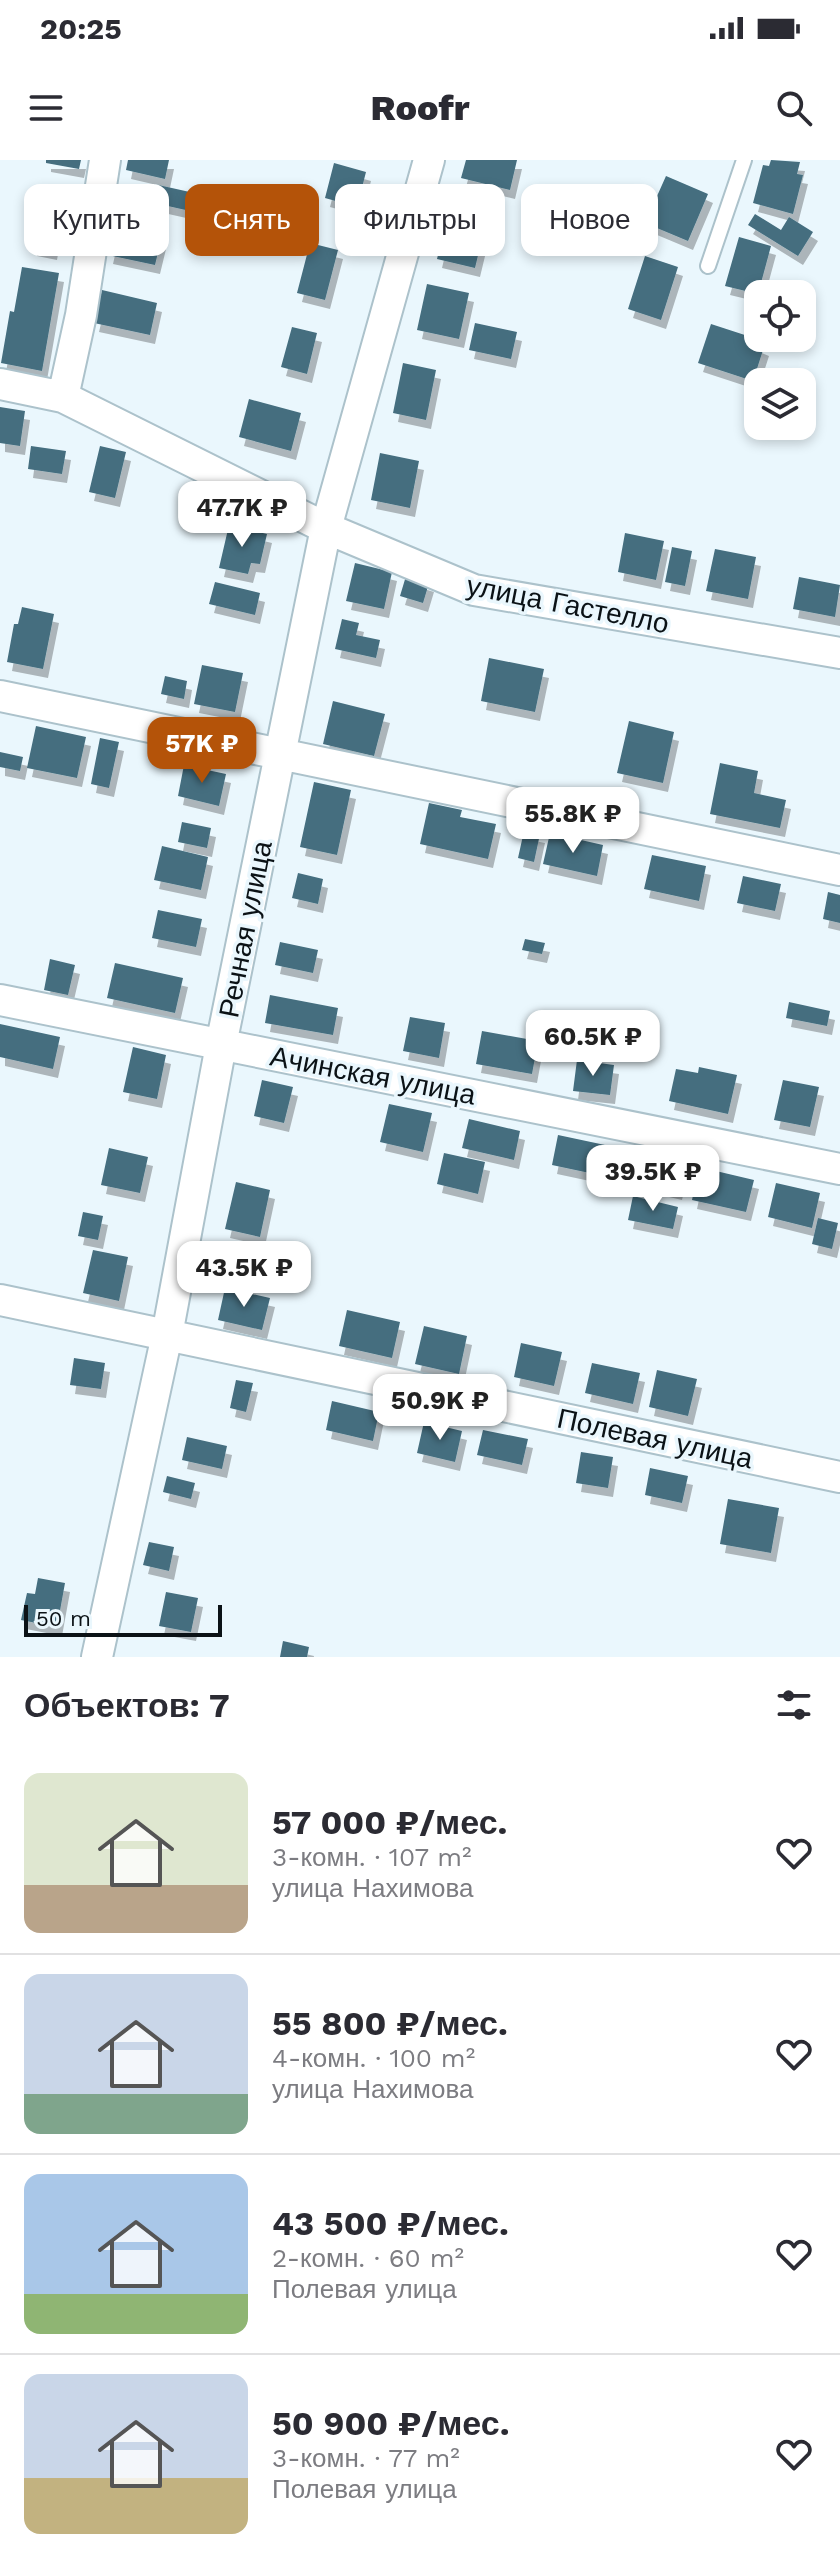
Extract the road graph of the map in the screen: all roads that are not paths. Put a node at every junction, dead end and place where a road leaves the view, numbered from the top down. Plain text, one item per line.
1 (105, 160) edge
2 (429, 160) edge
3 (744, 160) edge
4 (708, 266) dead end
5 (0, 384) edge
6 (63, 397) junction
7 (326, 528) junction
8 (840, 653) edge
9 (0, 696) edge
10 (280, 754) junction
11 (840, 870) edge
12 (0, 1000) edge
13 (221, 1045) junction
14 (840, 1169) edge
15 (0, 1300) edge
16 (167, 1335) junction
17 (840, 1477) edge
18 (97, 1657) edge

1 - 6 street
2 - 7 street, Речная улица
3 - 4 lane
5 - 6 street, улица Гастелло
6 - 7 street, улица Гастелло
7 - 8 street, улица Гастелло
7 - 10 street, Речная улица
9 - 10 street
10 - 11 street
10 - 13 street, Речная улица
12 - 13 street, Ачинская улица
13 - 14 street, Ачинская улица
13 - 16 street, Речная улица
15 - 16 street, Полевая улица
16 - 17 street, Полевая улица
16 - 18 street, Речная улица

